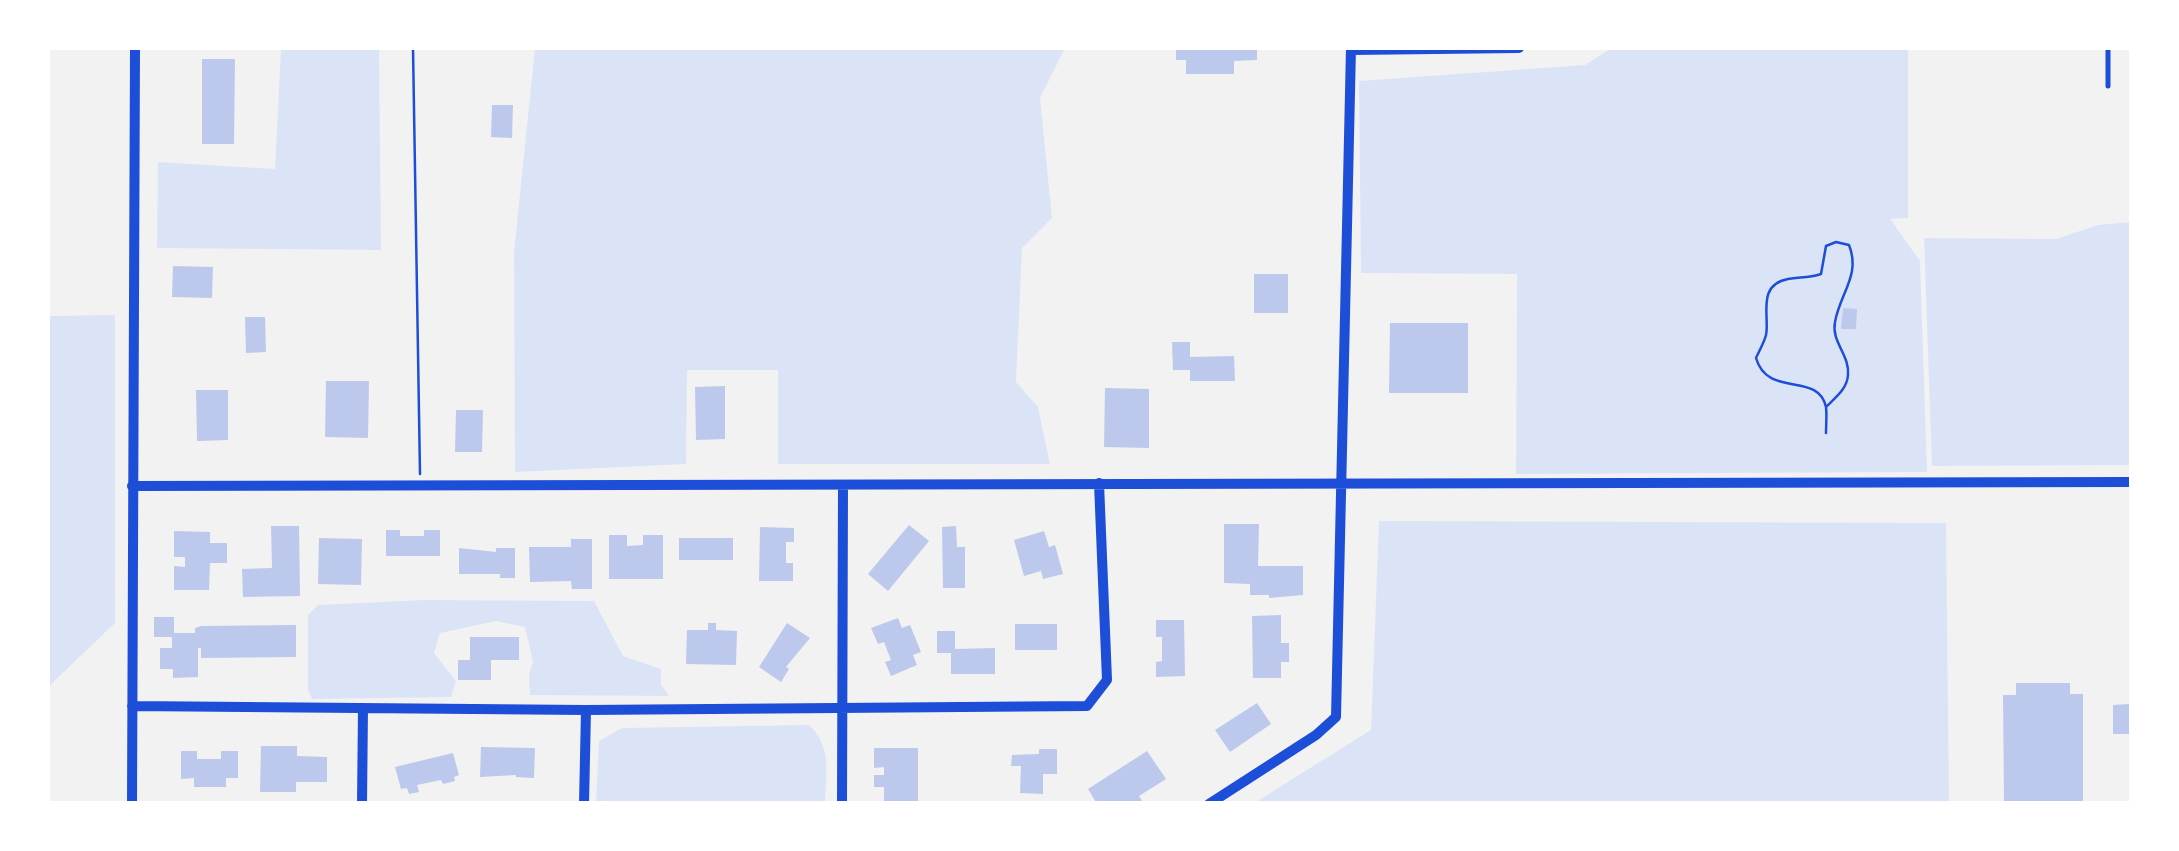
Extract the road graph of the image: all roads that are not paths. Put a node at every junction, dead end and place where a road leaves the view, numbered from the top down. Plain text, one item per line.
1 (134, 48) edge
2 (1520, 48) edge
3 (2108, 48) edge
4 (1352, 49) edge
5 (2108, 86) dead end
6 (2132, 482) edge
7 (1100, 483) junction
8 (132, 486) junction
9 (843, 486) junction
10 (1343, 486) junction
11 (132, 706) junction
12 (842, 706) junction
13 (363, 708) junction
14 (586, 710) junction
15 (132, 804) edge
16 (362, 804) edge
17 (584, 804) edge
18 (842, 804) edge
19 (1209, 804) edge

1 - 8 street
2 - 4 street
3 - 5 lane
4 - 10 street
6 - 10 street
7 - 9 street
7 - 10 street
7 - 12 street
8 - 9 street
8 - 11 street
9 - 12 street
10 - 19 street
11 - 13 street
11 - 15 street
12 - 14 street
12 - 18 street
13 - 14 street
13 - 16 street
14 - 17 street

